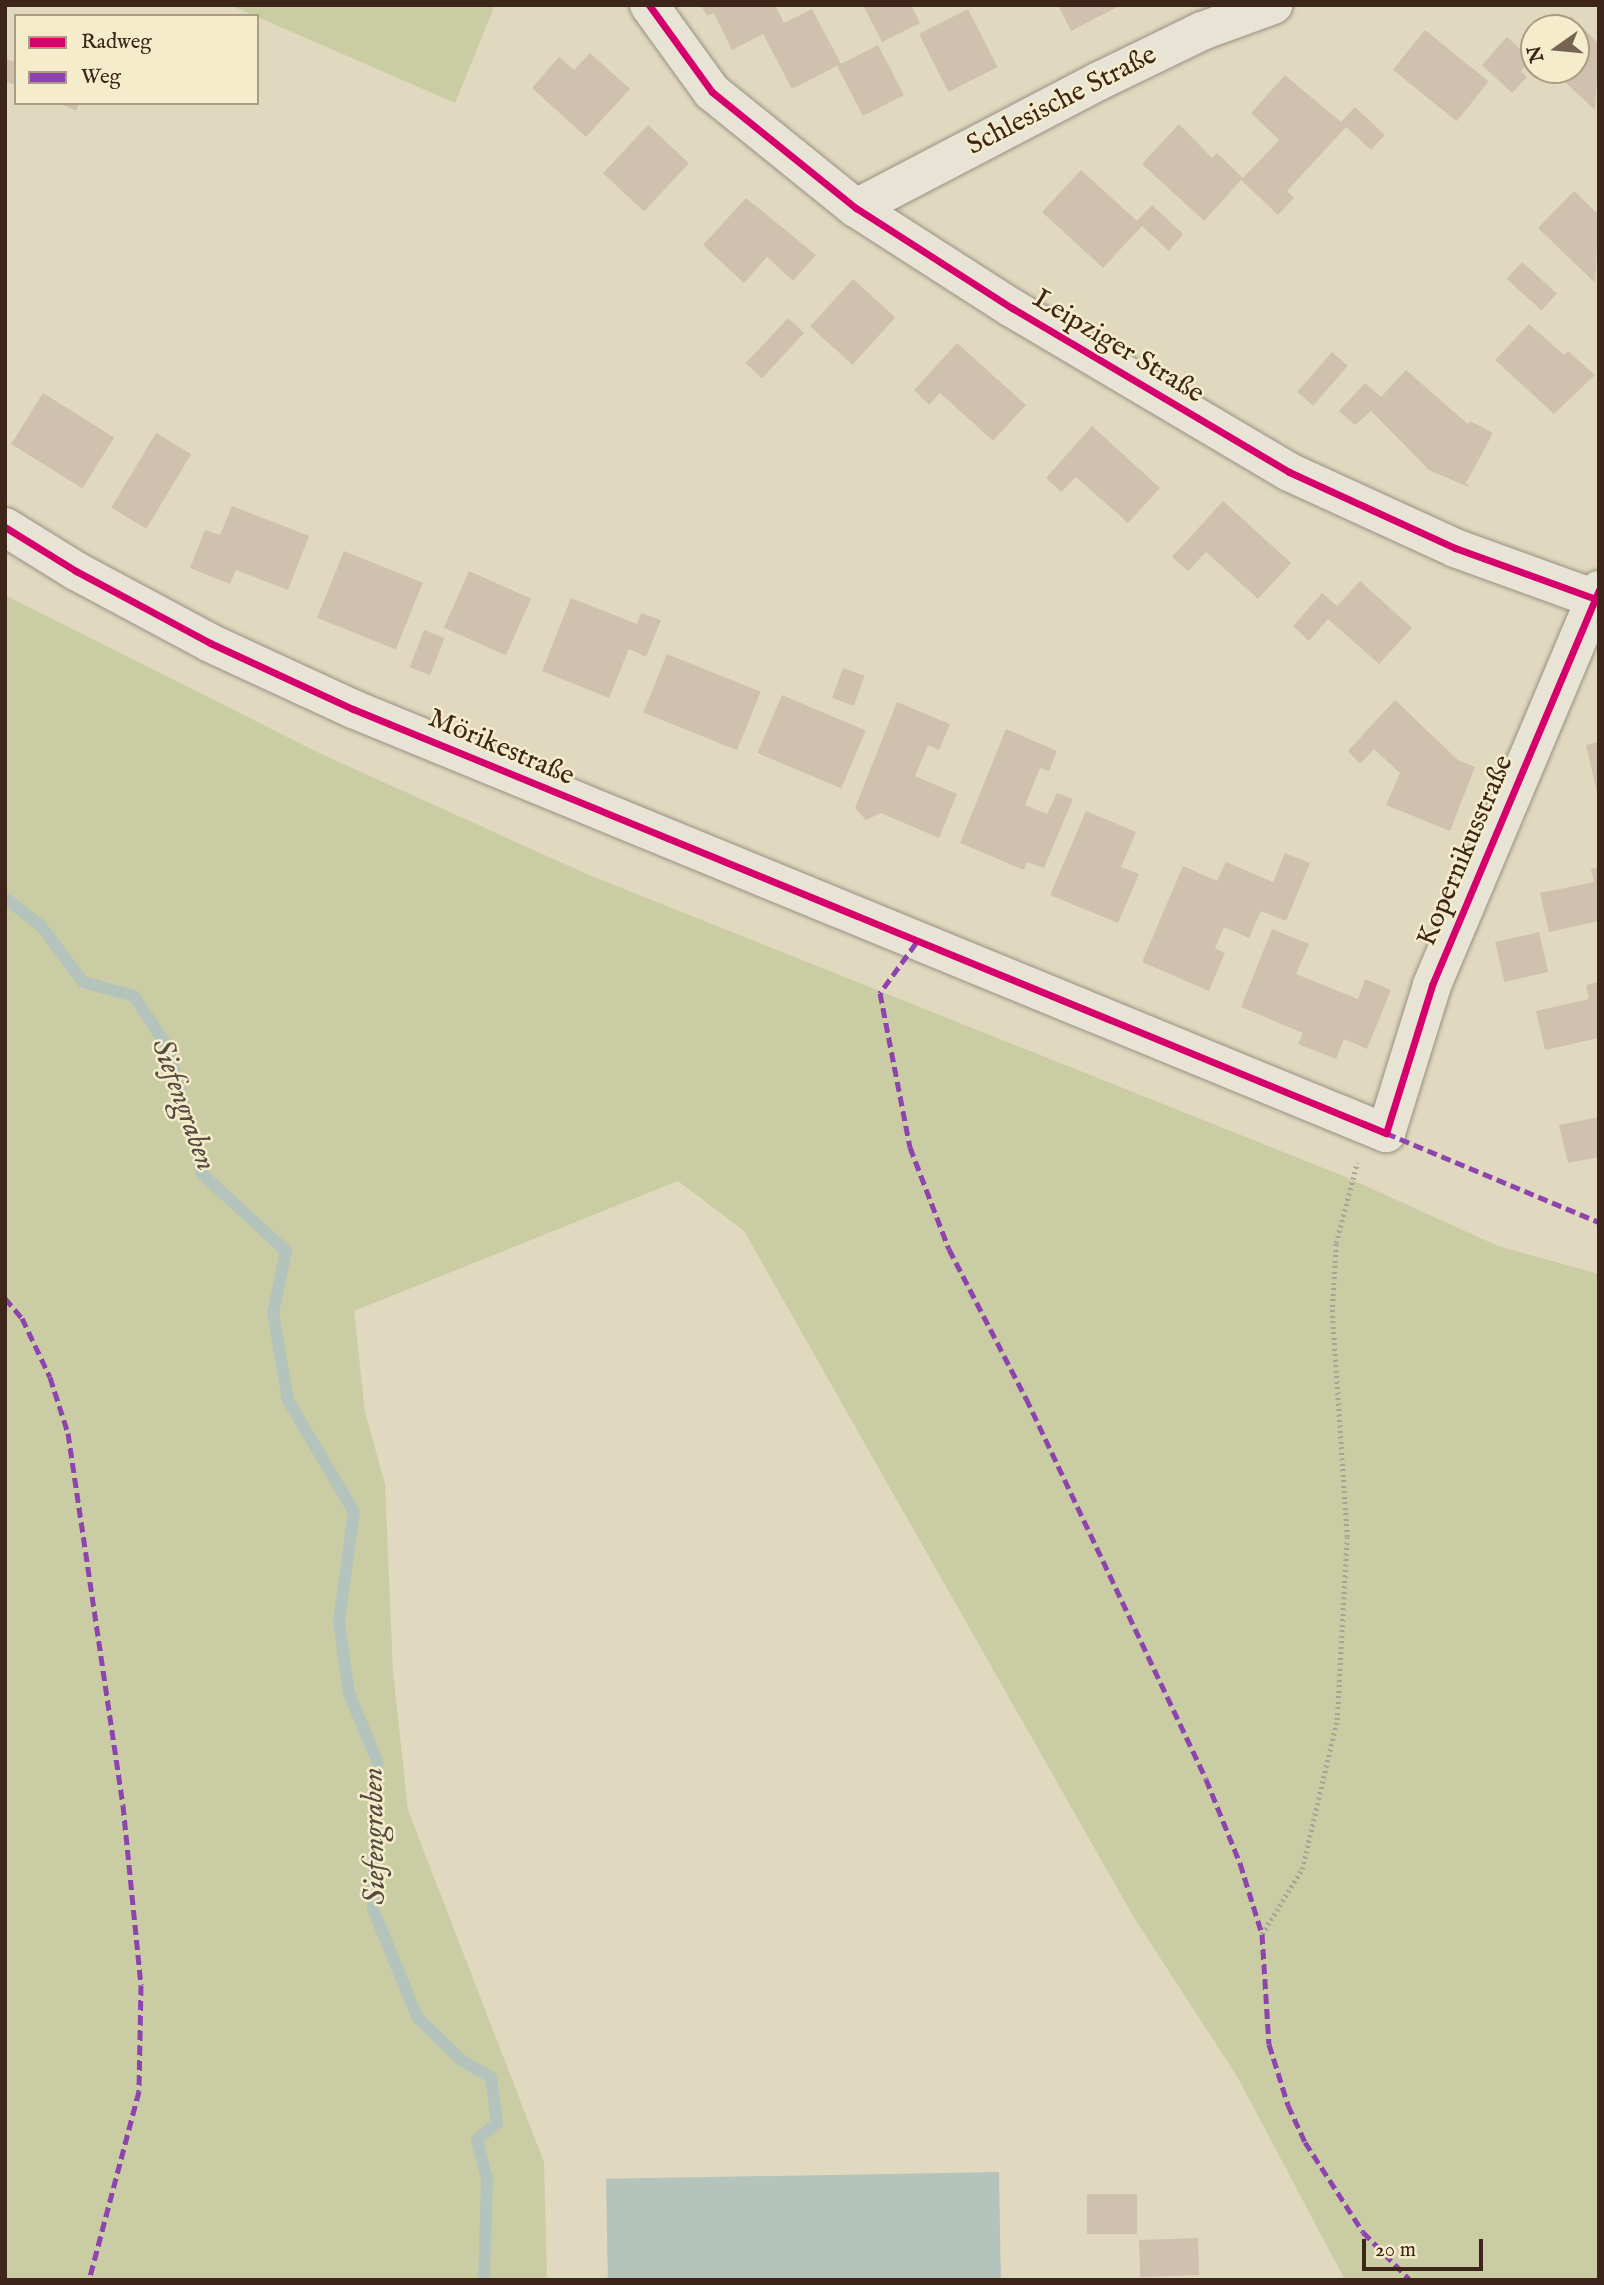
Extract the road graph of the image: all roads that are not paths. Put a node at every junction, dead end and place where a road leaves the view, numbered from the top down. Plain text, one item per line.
1 (649, 5) edge
2 (1273, 5) edge
3 (856, 208) junction
4 (5, 527) edge
5 (1598, 597) edge
6 (1376, 1129) joint

1 - 3 street, Leipziger Straße
2 - 3 street, Schlesische Straße
3 - 5 street, Leipziger Straße
4 - 6 street, Mörikestraße
5 - 6 street, Kopernikusstraße

